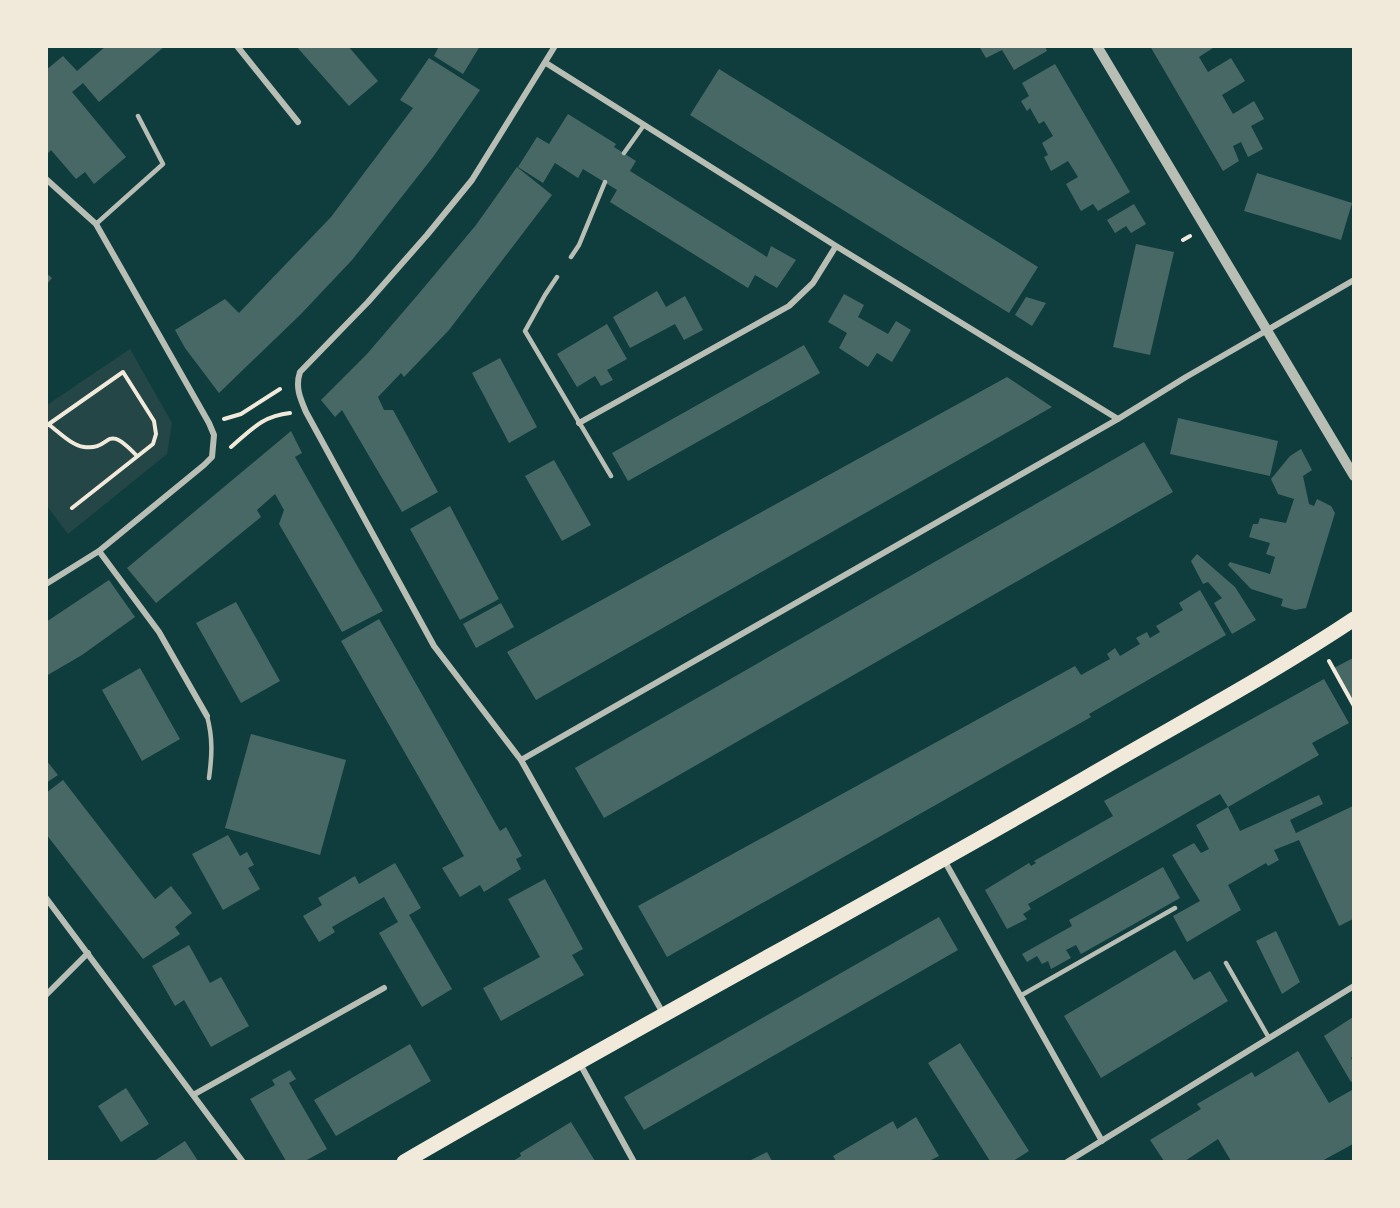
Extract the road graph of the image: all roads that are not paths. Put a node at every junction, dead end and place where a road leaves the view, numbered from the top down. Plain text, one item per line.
1 (237, 46) edge
2 (555, 46) edge
3 (1097, 46) edge
4 (546, 63) junction
5 (138, 116) dead end
6 (298, 122) dead end
7 (644, 125) junction
8 (624, 153) dead end
9 (46, 179) edge
10 (605, 182) dead end
11 (96, 224) junction
12 (836, 246) junction
13 (571, 257) dead end
14 (557, 277) dead end
15 (1353, 280) edge
16 (1266, 330) junction
17 (1118, 419) junction
18 (579, 423) junction
19 (611, 476) dead end
20 (1353, 476) edge
21 (99, 551) junction
22 (46, 584) edge
23 (1353, 619) edge
24 (207, 716) joint
25 (520, 760) junction
26 (208, 778) dead end
27 (944, 860) junction
28 (46, 898) edge
29 (1175, 908) dead end
30 (88, 953) junction
31 (1226, 963) dead end
32 (1353, 986) edge
33 (384, 987) dead end
34 (46, 995) edge
35 (1020, 996) junction
36 (664, 1015) junction
37 (1269, 1038) junction
38 (579, 1062) junction
39 (193, 1095) junction
40 (1102, 1141) junction
41 (243, 1161) edge
42 (404, 1161) edge
43 (634, 1161) edge
44 (1067, 1161) edge

1 - 6 street
2 - 4 street
3 - 16 street
4 - 7 street
4 - 25 street
5 - 11 lane
7 - 8 lane
7 - 12 street
9 - 11 street
10 - 13 lane
11 - 21 street
12 - 17 street
12 - 18 street
14 - 18 lane
15 - 16 street
16 - 17 street
16 - 20 street
17 - 25 street
18 - 19 lane
21 - 22 street
21 - 24 street
23 - 27 main road
24 - 26 lane
25 - 36 street
27 - 35 street
27 - 36 main road
28 - 30 street
29 - 35 lane
30 - 34 street
30 - 39 street
31 - 37 lane
32 - 37 street
33 - 39 street
35 - 40 street
36 - 38 main road
37 - 40 street
38 - 42 main road
38 - 43 street
39 - 41 street
40 - 44 street

